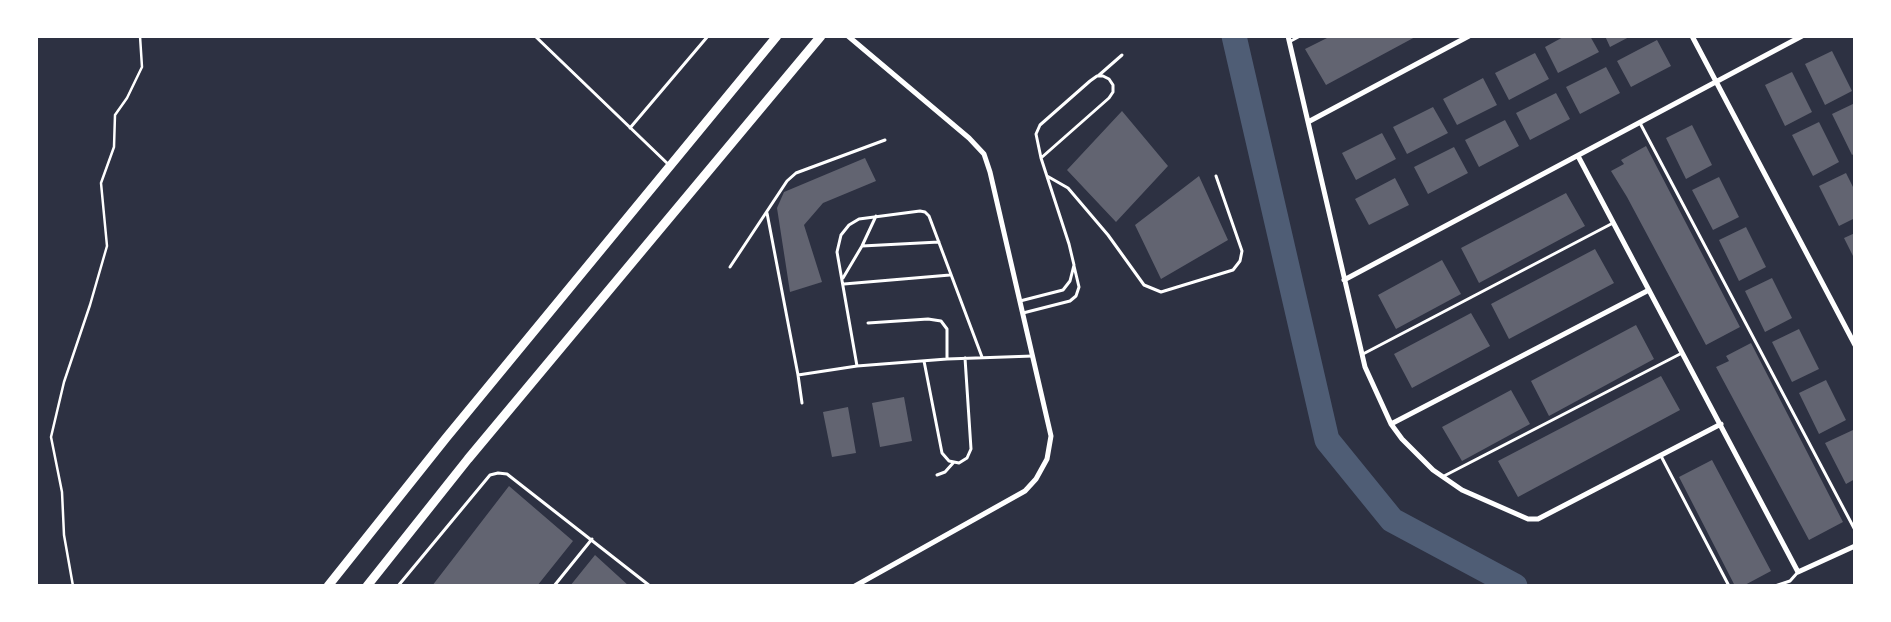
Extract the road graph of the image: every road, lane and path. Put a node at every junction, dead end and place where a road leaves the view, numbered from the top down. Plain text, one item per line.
1 (140, 36) edge
2 (534, 36) edge
3 (708, 36) edge
4 (777, 36) edge
5 (820, 36) edge
6 (848, 36) edge
7 (1300, 36) edge
8 (1470, 36) edge
9 (1692, 36) edge
10 (1802, 36) edge
11 (1288, 39) edge
12 (1122, 54) dead end
13 (1097, 76) junction
14 (1716, 82) junction
15 (1308, 122) junction
16 (1640, 122) junction
17 (630, 128) junction
18 (885, 140) dead end
19 (1578, 156) junction
20 (1041, 158) junction
21 (670, 166) junction
22 (1047, 176) junction
23 (1216, 176) dead end
24 (767, 213) junction
25 (876, 216) junction
26 (1614, 223) junction
27 (938, 242) junction
28 (862, 246) junction
29 (1074, 266) junction
30 (730, 267) dead end
31 (950, 275) junction
32 (843, 279) junction
33 (1344, 280) junction
34 (844, 284) junction
35 (1649, 290) junction
36 (1020, 300) junction
37 (1023, 313) junction
38 (868, 323) dead end
39 (1855, 345) edge
40 (1683, 352) junction
41 (1362, 355) junction
42 (1033, 356) junction
43 (982, 357) junction
44 (965, 358) junction
45 (947, 359) junction
46 (924, 361) junction
47 (858, 366) junction
48 (798, 375) junction
49 (802, 403) dead end
50 (1391, 424) junction
51 (1721, 424) junction
52 (1661, 455) junction
53 (954, 462) junction
54 (937, 475) dead end
55 (1442, 477) junction
56 (1855, 530) edge
57 (592, 540) junction
58 (1855, 546) edge
59 (1798, 572) junction
60 (646, 582) junction
61 (73, 586) edge
62 (328, 586) edge
63 (367, 586) edge
64 (398, 586) edge
65 (554, 586) edge
66 (643, 586) edge
67 (650, 586) edge
68 (855, 586) edge
69 (1729, 586) edge
70 (1775, 586) edge

1 - 61 path
2 - 17 lane
3 - 17 lane
4 - 21 main road
5 - 63 main road
6 - 36 street
7 - 11 lane
8 - 15 street
9 - 14 street
10 - 14 street
11 - 15 street
12 - 13 lane
13 - 20 lane
13 - 20 lane
14 - 16 street
14 - 39 street
15 - 33 street
16 - 19 street
16 - 56 lane
17 - 21 lane
18 - 24 lane
19 - 26 street
19 - 33 street
20 - 22 lane
21 - 62 main road
22 - 23 lane
22 - 29 lane
24 - 30 lane
24 - 48 lane
25 - 27 lane
25 - 28 lane
25 - 32 lane
26 - 35 street
26 - 41 lane
27 - 28 lane
27 - 31 lane
28 - 32 lane
29 - 36 lane
29 - 37 lane
31 - 34 lane
31 - 43 lane
32 - 34 lane
33 - 41 street
34 - 47 lane
35 - 40 street
35 - 50 street
36 - 37 street
37 - 42 street
38 - 45 lane
40 - 51 street
40 - 55 lane
41 - 50 street
42 - 43 lane
42 - 68 street
43 - 44 lane
44 - 45 lane
44 - 53 lane
45 - 46 lane
46 - 47 lane
46 - 53 lane
47 - 48 lane
48 - 49 lane
50 - 55 street
51 - 52 street
51 - 59 street
52 - 55 street
52 - 69 lane
53 - 54 lane
57 - 60 lane
57 - 64 lane
57 - 65 lane
58 - 59 street
59 - 70 lane
60 - 66 lane
60 - 67 lane

